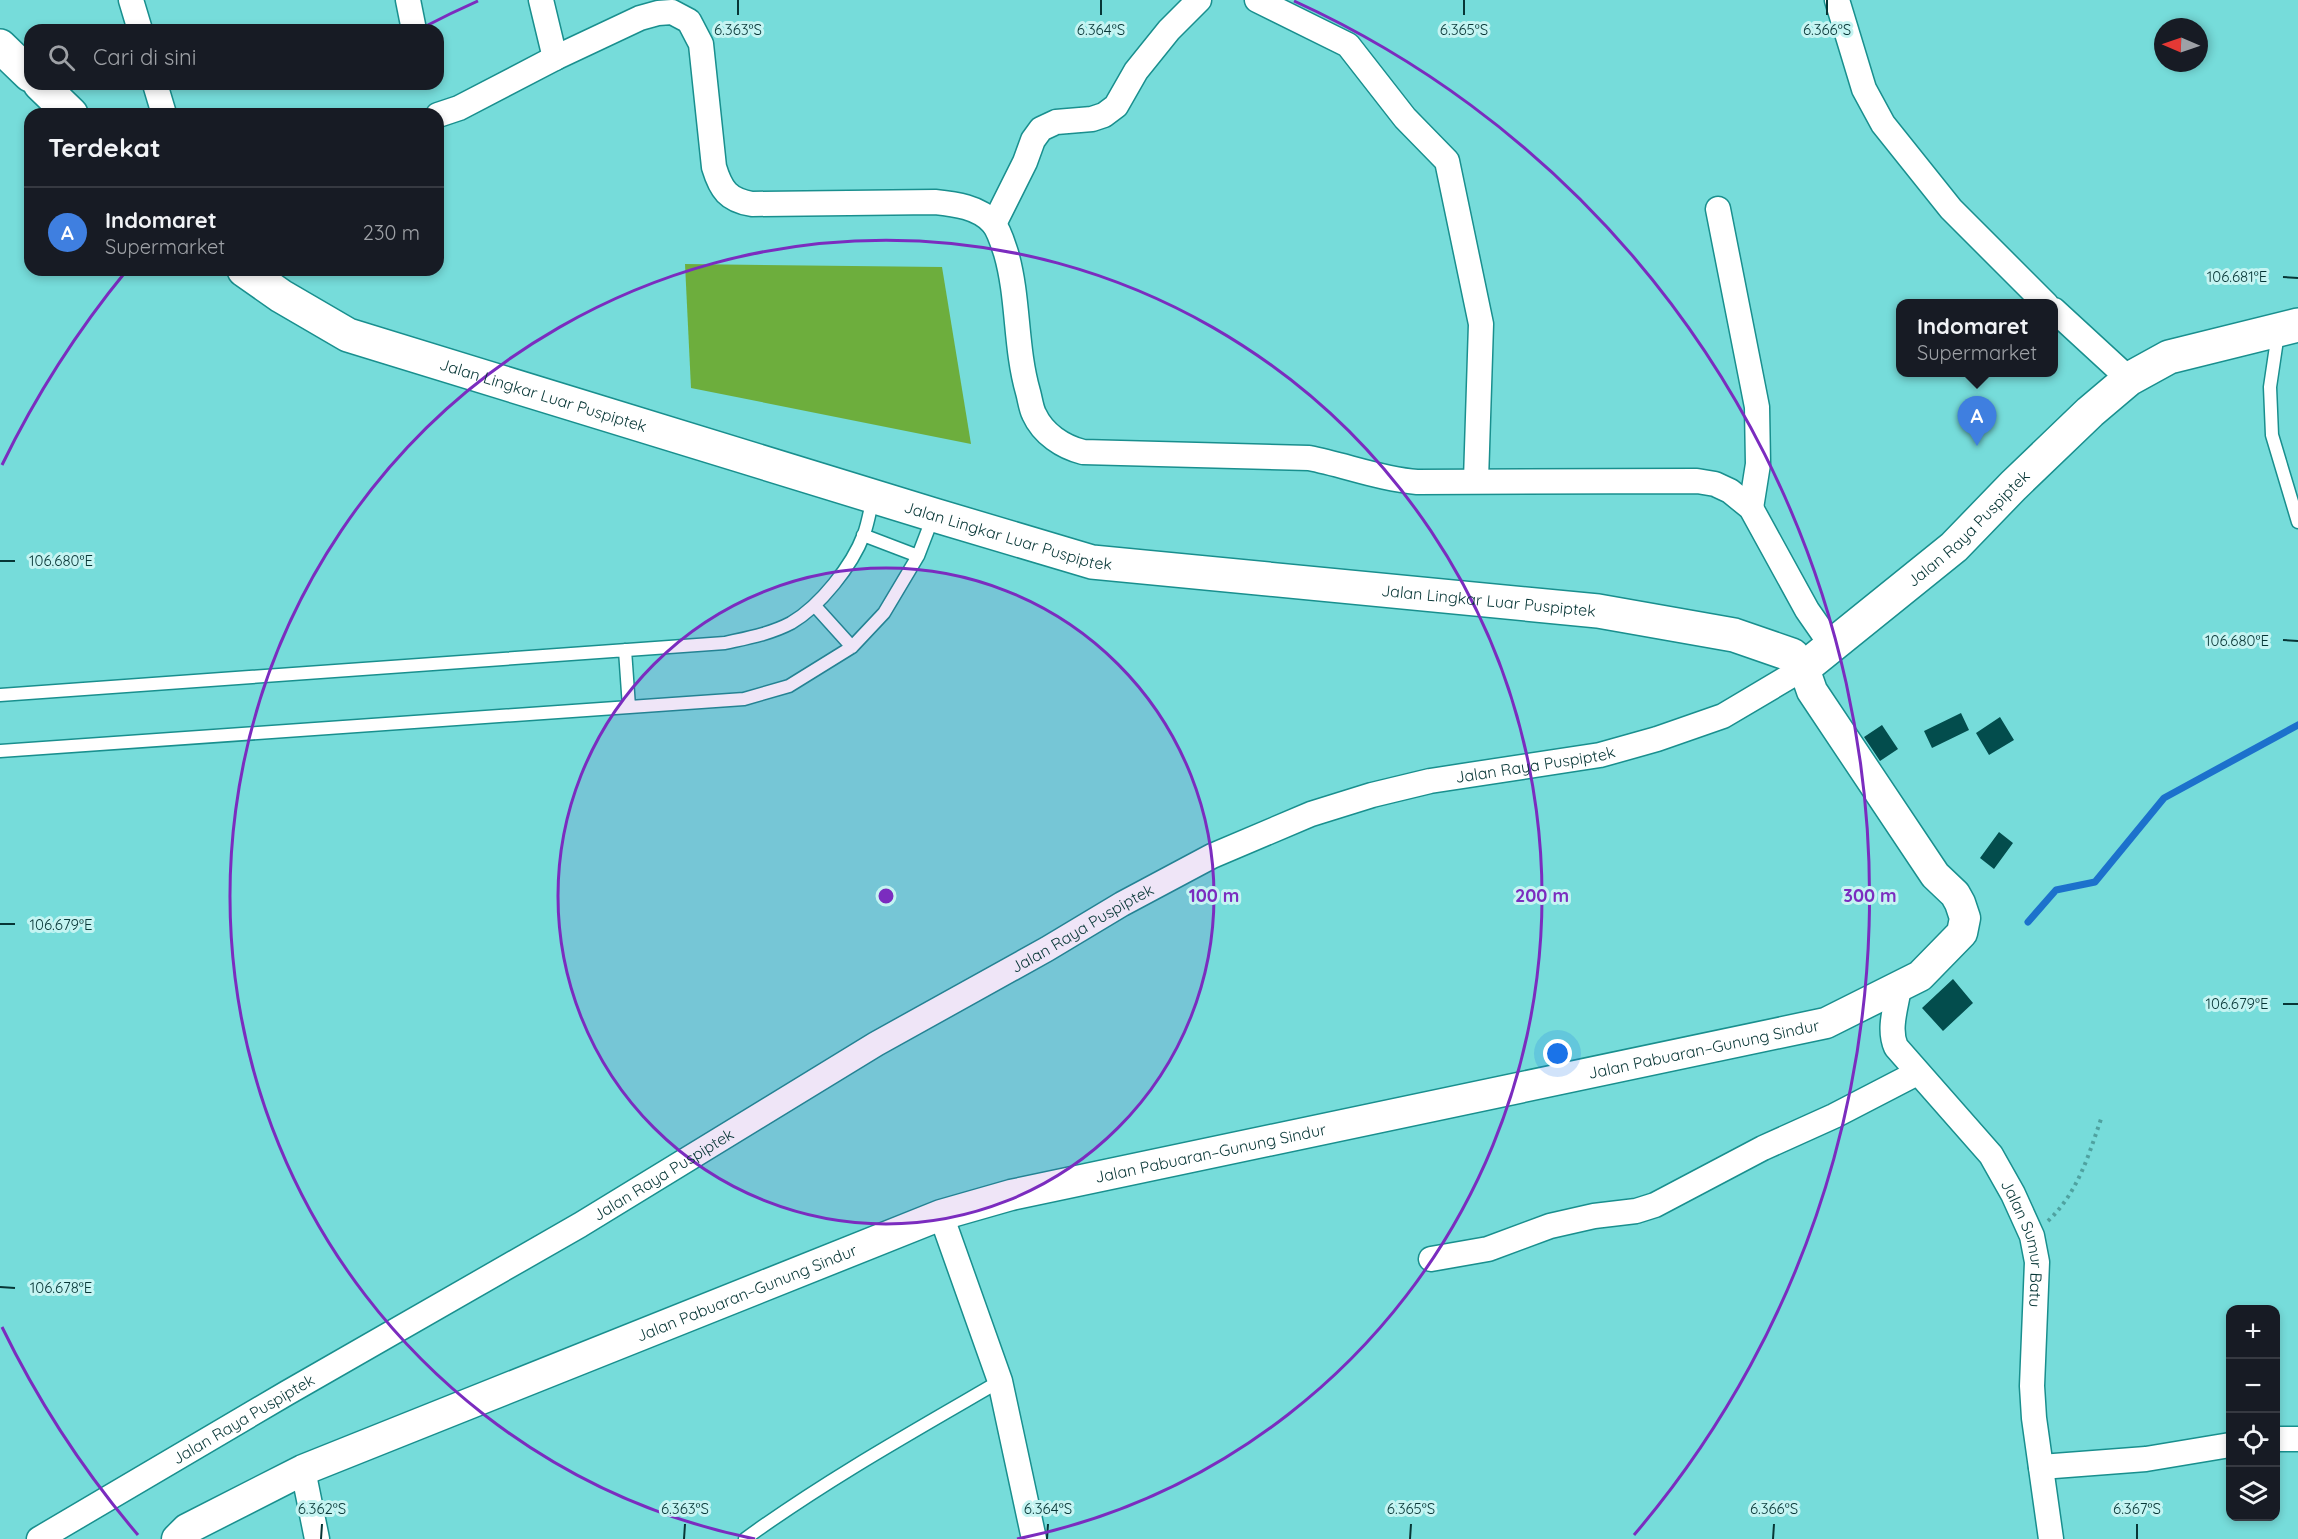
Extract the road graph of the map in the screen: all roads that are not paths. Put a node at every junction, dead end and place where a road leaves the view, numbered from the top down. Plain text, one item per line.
1 (131, 0) edge
2 (408, 0) edge
3 (541, 0) edge
4 (1199, 0) edge
5 (1257, 0) edge
6 (1837, 0) edge
7 (639, 9) edge
8 (138, 24) edge
9 (413, 24) edge
10 (0, 46) edge
11 (555, 58) junction
12 (24, 69) edge
13 (45, 90) edge
14 (157, 90) edge
15 (65, 108) edge
16 (162, 108) edge
17 (444, 113) edge
18 (1718, 209) dead end
19 (994, 224) junction
20 (253, 276) edge
21 (2042, 299) edge
22 (2058, 314) edge
23 (2288, 327) edge
24 (2129, 379) junction
25 (1476, 480) junction
26 (874, 497) junction
27 (1751, 508) junction
28 (934, 516) junction
29 (2298, 522) edge
30 (864, 535) junction
31 (918, 556) junction
32 (815, 606) junction
33 (1832, 646) junction
34 (852, 647) junction
35 (625, 650) junction
36 (1803, 668) junction
37 (0, 695) edge
38 (629, 707) junction
39 (0, 751) edge
40 (1899, 988) junction
41 (1917, 1073) junction
42 (941, 1215) junction
43 (1431, 1258) dead end
44 (1000, 1381) junction
45 (2298, 1438) edge
46 (2280, 1439) edge
47 (2226, 1446) edge
48 (2041, 1467) junction
49 (303, 1470) junction
50 (39, 1539) edge
51 (177, 1539) edge
52 (317, 1539) edge
53 (745, 1539) edge
54 (1034, 1539) edge
55 (2051, 1539) edge

1 - 8 street
2 - 9 street
3 - 11 street
4 - 19 street
5 - 25 street
6 - 21 street
7 - 11 street
7 - 19 street
10 - 12 main road
11 - 17 street
13 - 15 main road
14 - 16 street
18 - 27 street
19 - 25 street
20 - 26 main road, Jalan Lingkar Luar Puspiptek
22 - 24 street
23 - 24 main road, Jalan Raya Puspiptek
23 - 29 lane
24 - 33 main road, Jalan Raya Puspiptek
25 - 27 street
26 - 28 main road, Jalan Lingkar Luar Puspiptek
26 - 30 lane
27 - 33 street
28 - 31 lane
28 - 36 main road, Jalan Lingkar Luar Puspiptek
30 - 31 lane
30 - 32 lane
31 - 34 lane
32 - 34 lane
32 - 35 lane
33 - 36 main road, Jalan Raya Puspiptek
34 - 38 lane
35 - 37 lane
35 - 38 lane
36 - 40 street, Jalan Pabuaran–Gunung Sindur
36 - 50 street, Jalan Raya Puspiptek
38 - 39 lane
40 - 41 street, Jalan Sumur Batu
40 - 42 street, Jalan Pabuaran–Gunung Sindur
41 - 43 street
41 - 48 street, Jalan Sumur Batu
42 - 44 street
42 - 49 street, Jalan Pabuaran–Gunung Sindur
44 - 53 lane
44 - 54 street
45 - 46 street
47 - 48 street
48 - 55 street, Jalan Sumur Batu
49 - 51 street, Jalan Pabuaran–Gunung Sindur
49 - 52 street

